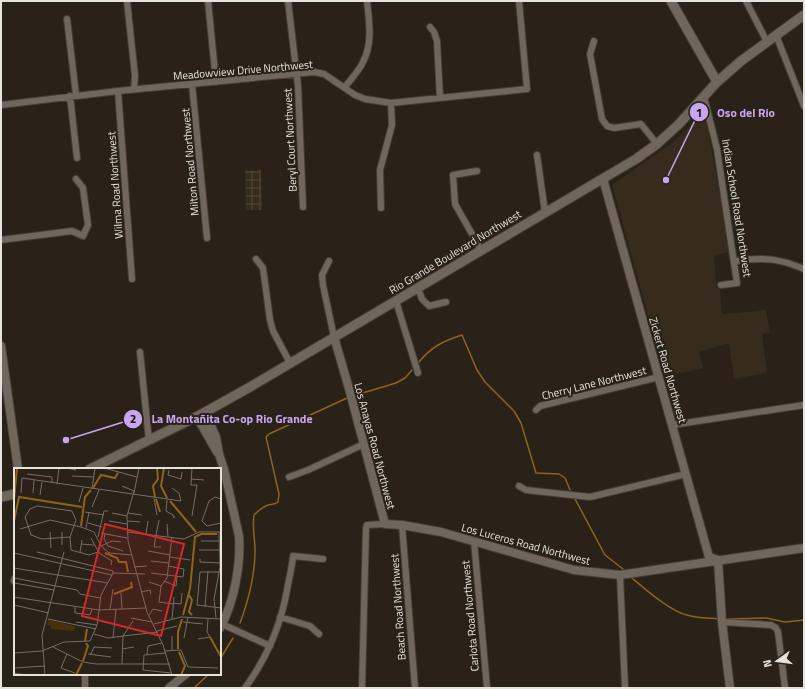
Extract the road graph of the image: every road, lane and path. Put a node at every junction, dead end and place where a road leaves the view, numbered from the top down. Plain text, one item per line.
1 (127, 1) edge
2 (208, 1) edge
3 (288, 1) edge
4 (367, 1) edge
5 (519, 1) edge
6 (670, 1) edge
7 (746, 1) edge
8 (804, 15) edge
9 (66, 20) dead end
10 (430, 27) dead end
11 (776, 35) junction
12 (594, 41) dead end
13 (767, 42) junction
14 (296, 74) junction
15 (216, 82) junction
16 (717, 82) junction
17 (192, 84) junction
18 (345, 88) junction
19 (134, 89) junction
20 (118, 91) junction
21 (73, 96) junction
22 (704, 97) junction
23 (440, 98) junction
24 (391, 103) junction
25 (1, 105) edge
26 (804, 106) edge
27 (657, 144) junction
28 (537, 155) dead end
29 (77, 158) dead end
30 (477, 171) dead end
31 (76, 179) dead end
32 (603, 179) junction
33 (303, 207) dead end
34 (381, 208) dead end
35 (545, 212) junction
36 (207, 238) dead end
37 (1, 240) edge
38 (480, 250) junction
39 (256, 259) dead end
40 (329, 261) dead end
41 (735, 261) junction
42 (804, 270) edge
43 (132, 279) dead end
44 (720, 285) dead end
45 (418, 288) junction
46 (396, 301) junction
47 (446, 302) dead end
48 (334, 337) junction
49 (1, 346) edge
50 (140, 352) dead end
51 (290, 363) junction
52 (418, 373) dead end
53 (659, 377) junction
54 (804, 405) edge
55 (536, 410) dead end
56 (201, 414) junction
57 (672, 425) junction
58 (149, 441) junction
59 (364, 444) junction
60 (18, 468) edge
61 (92, 468) edge
62 (686, 474) junction
63 (289, 477) dead end
64 (519, 486) dead end
65 (14, 494) edge
66 (1, 497) edge
67 (385, 524) junction
68 (402, 525) junction
69 (474, 541) junction
70 (804, 548) edge
71 (322, 559) dead end
72 (718, 560) junction
73 (620, 574) junction
74 (280, 617) junction
75 (722, 622) junction
76 (221, 626) edge
77 (319, 634) dead end
78 (270, 646) junction
79 (85, 675) edge
80 (185, 675) edge
81 (85, 686) edge
82 (169, 688) edge
83 (246, 688) edge
84 (362, 688) edge
85 (415, 688) edge
86 (487, 688) edge
87 (625, 688) edge
88 (730, 688) edge
89 (785, 688) edge

1 - 19 street
2 - 15 street
3 - 14 street, Beryl Court Northwest
4 - 18 street
5 - 23 street, Meadowview Drive Northwest
6 - 16 main road
7 - 13 street
8 - 11 main road, Rio Grande Boulevard Northwest
9 - 21 street
10 - 23 street
11 - 13 main road, Rio Grande Boulevard Northwest
11 - 26 street
12 - 27 street
13 - 16 main road, Rio Grande Boulevard Northwest
14 - 15 street, Meadowview Drive Northwest
14 - 18 street, Meadowview Drive Northwest
14 - 33 street, Beryl Court Northwest
15 - 17 street, Meadowview Drive Northwest
16 - 22 main road, Rio Grande Boulevard Northwest
17 - 19 street, Meadowview Drive Northwest
17 - 36 street, Milton Road Northwest
18 - 24 street, Meadowview Drive Northwest
19 - 20 street, Meadowview Drive Northwest
20 - 21 street, Meadowview Drive Northwest
20 - 43 street, Wilma Road Northwest
21 - 25 street, Meadowview Drive Northwest
21 - 29 street
22 - 27 main road, Rio Grande Boulevard Northwest
22 - 41 street, Indian School Road Northwest
23 - 24 street, Meadowview Drive Northwest
24 - 34 street
27 - 32 main road, Rio Grande Boulevard Northwest
28 - 35 street
30 - 38 street
31 - 37 street
32 - 35 main road, Rio Grande Boulevard Northwest
32 - 53 street, Zickert Road Northwest
35 - 38 main road, Rio Grande Boulevard Northwest
38 - 45 main road, Rio Grande Boulevard Northwest
39 - 51 street
40 - 48 street
41 - 42 street
41 - 44 street, Indian School Road Northwest
45 - 46 main road, Rio Grande Boulevard Northwest
45 - 47 street
46 - 48 main road, Rio Grande Boulevard Northwest
46 - 52 street
48 - 51 main road, Rio Grande Boulevard Northwest
48 - 59 street, Los Anayas Road Northwest
49 - 60 street
50 - 58 street
51 - 56 main road, Rio Grande Boulevard Northwest
53 - 55 street, Cherry Lane Northwest
53 - 57 street, Zickert Road Northwest
54 - 57 street
56 - 58 main road, Rio Grande Boulevard Northwest
56 - 76 street
57 - 62 street, Zickert Road Northwest
58 - 61 main road, Rio Grande Boulevard Northwest
59 - 63 street
59 - 67 street, Los Anayas Road Northwest
62 - 64 street
62 - 72 street, Zickert Road Northwest
65 - 66 main road
67 - 68 street, Los Luceros Road Northwest
67 - 84 street, Los Anayas Road Northwest
68 - 69 street, Los Luceros Road Northwest
68 - 85 street, Beach Road Northwest
69 - 73 street, Los Luceros Road Northwest
69 - 86 street, Carlota Road Northwest
70 - 72 street, Los Luceros Road Northwest
71 - 74 street
72 - 73 street, Los Luceros Road Northwest
72 - 75 street
73 - 87 street
74 - 77 street
74 - 78 street
75 - 88 street
75 - 89 street
76 - 78 street
78 - 83 street
79 - 81 street
80 - 82 street

